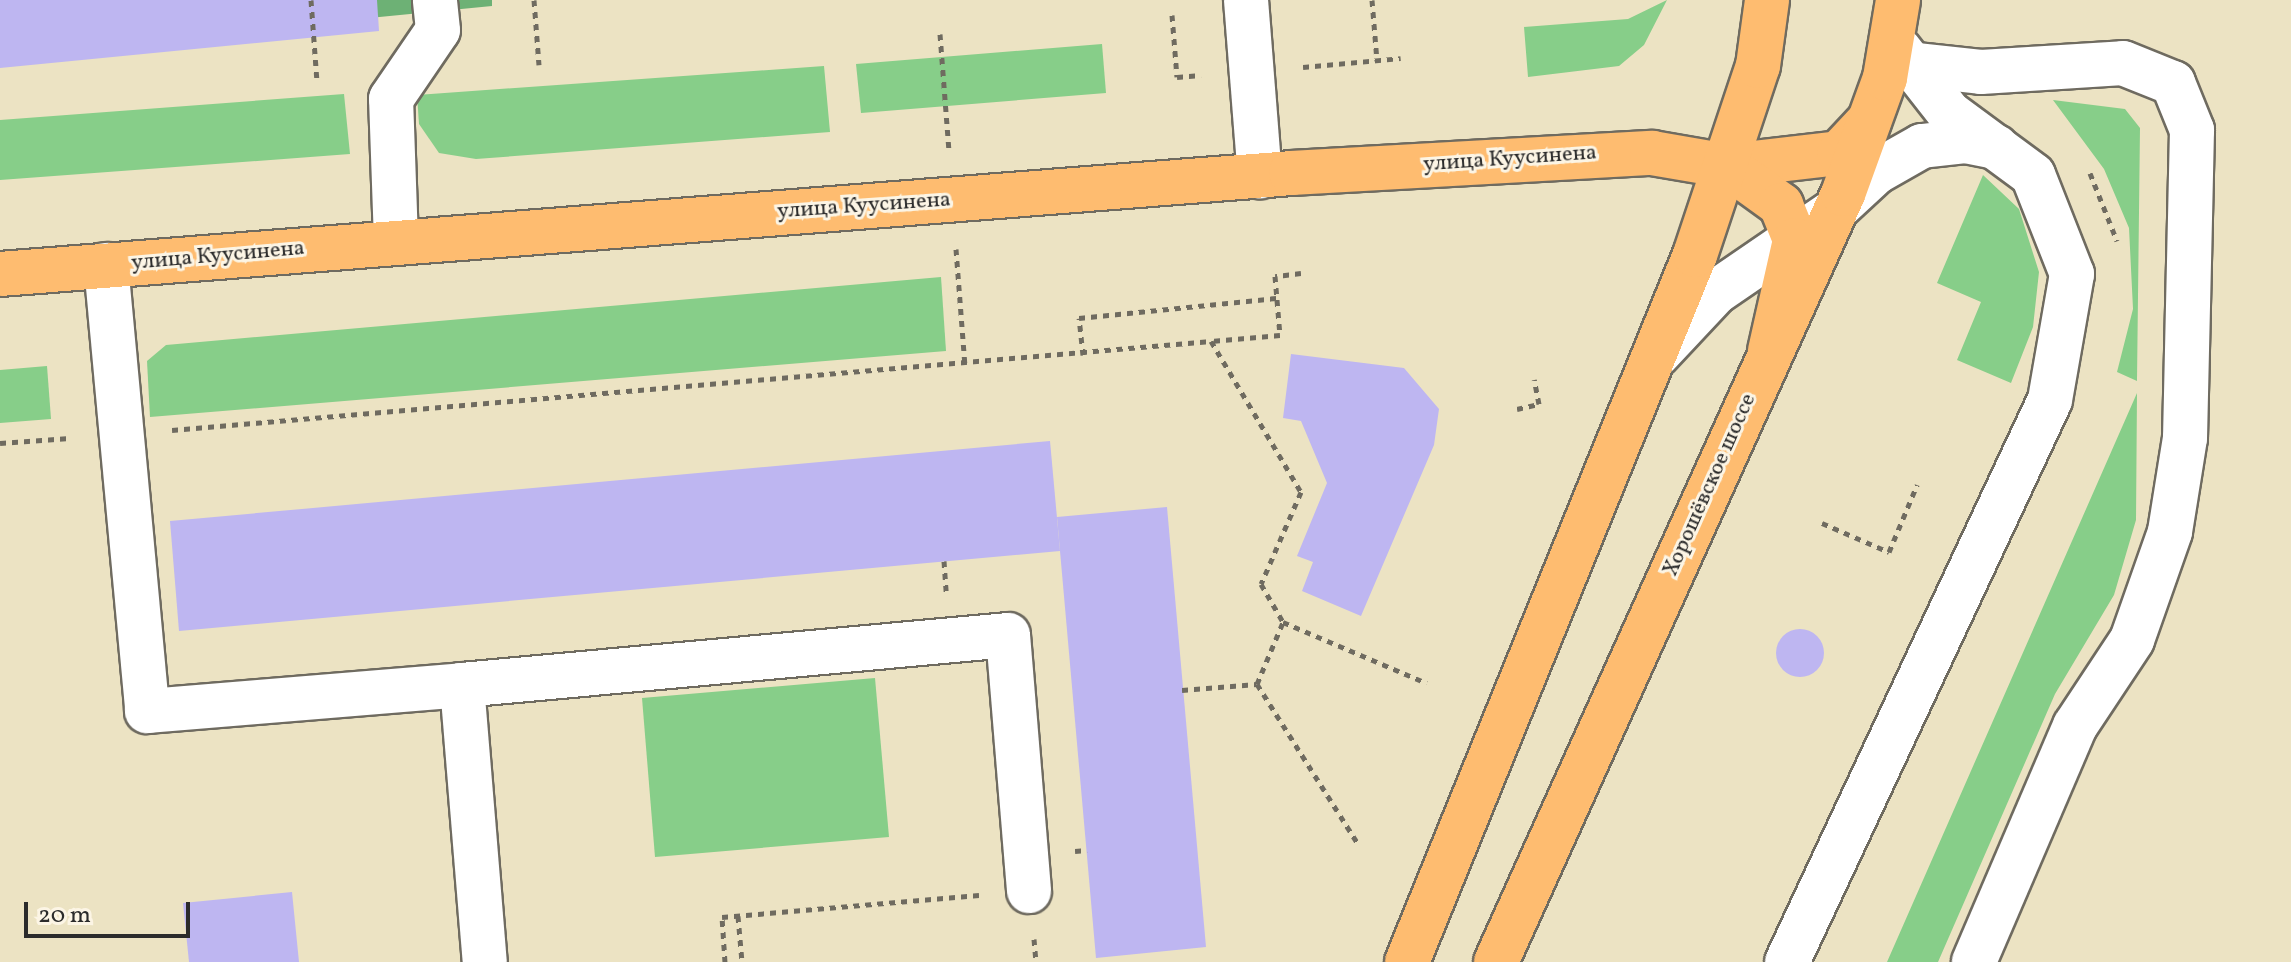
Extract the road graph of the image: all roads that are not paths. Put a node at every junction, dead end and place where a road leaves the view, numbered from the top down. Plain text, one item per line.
1 (435, 0) edge
2 (1246, 0) edge
3 (1767, 0) edge
4 (1900, 35) edge
5 (1880, 96) junction
6 (1999, 148) junction
7 (1727, 166) junction
8 (1260, 176) junction
9 (1833, 212) junction
10 (1795, 240) junction
11 (396, 241) junction
12 (106, 265) junction
13 (0, 274) edge
14 (1770, 351) junction
15 (1648, 371) junction
16 (462, 685) junction
17 (1029, 891) road end
18 (485, 962) edge
19 (1407, 962) edge
20 (1496, 962) edge
21 (1787, 962) edge
22 (1974, 962) edge

1 - 11 lane
2 - 8 lane
3 - 7 main road
4 - 5 main road, Хорошёвское шоссе
4 - 6 lane
4 - 22 lane
5 - 7 main road
5 - 9 main road, Хорошёвское шоссе
6 - 9 lane
6 - 21 lane
7 - 8 main road, улица Куусинена
7 - 10 main road
7 - 15 main road
8 - 11 main road, улица Куусинена
9 - 10 lane
9 - 14 main road, Хорошёвское шоссе
10 - 14 main road
10 - 15 lane
11 - 12 main road, улица Куусинена
12 - 13 main road, улица Куусинена
12 - 16 lane
14 - 20 main road, Хорошёвское шоссе
15 - 19 main road
16 - 17 lane
16 - 18 lane

